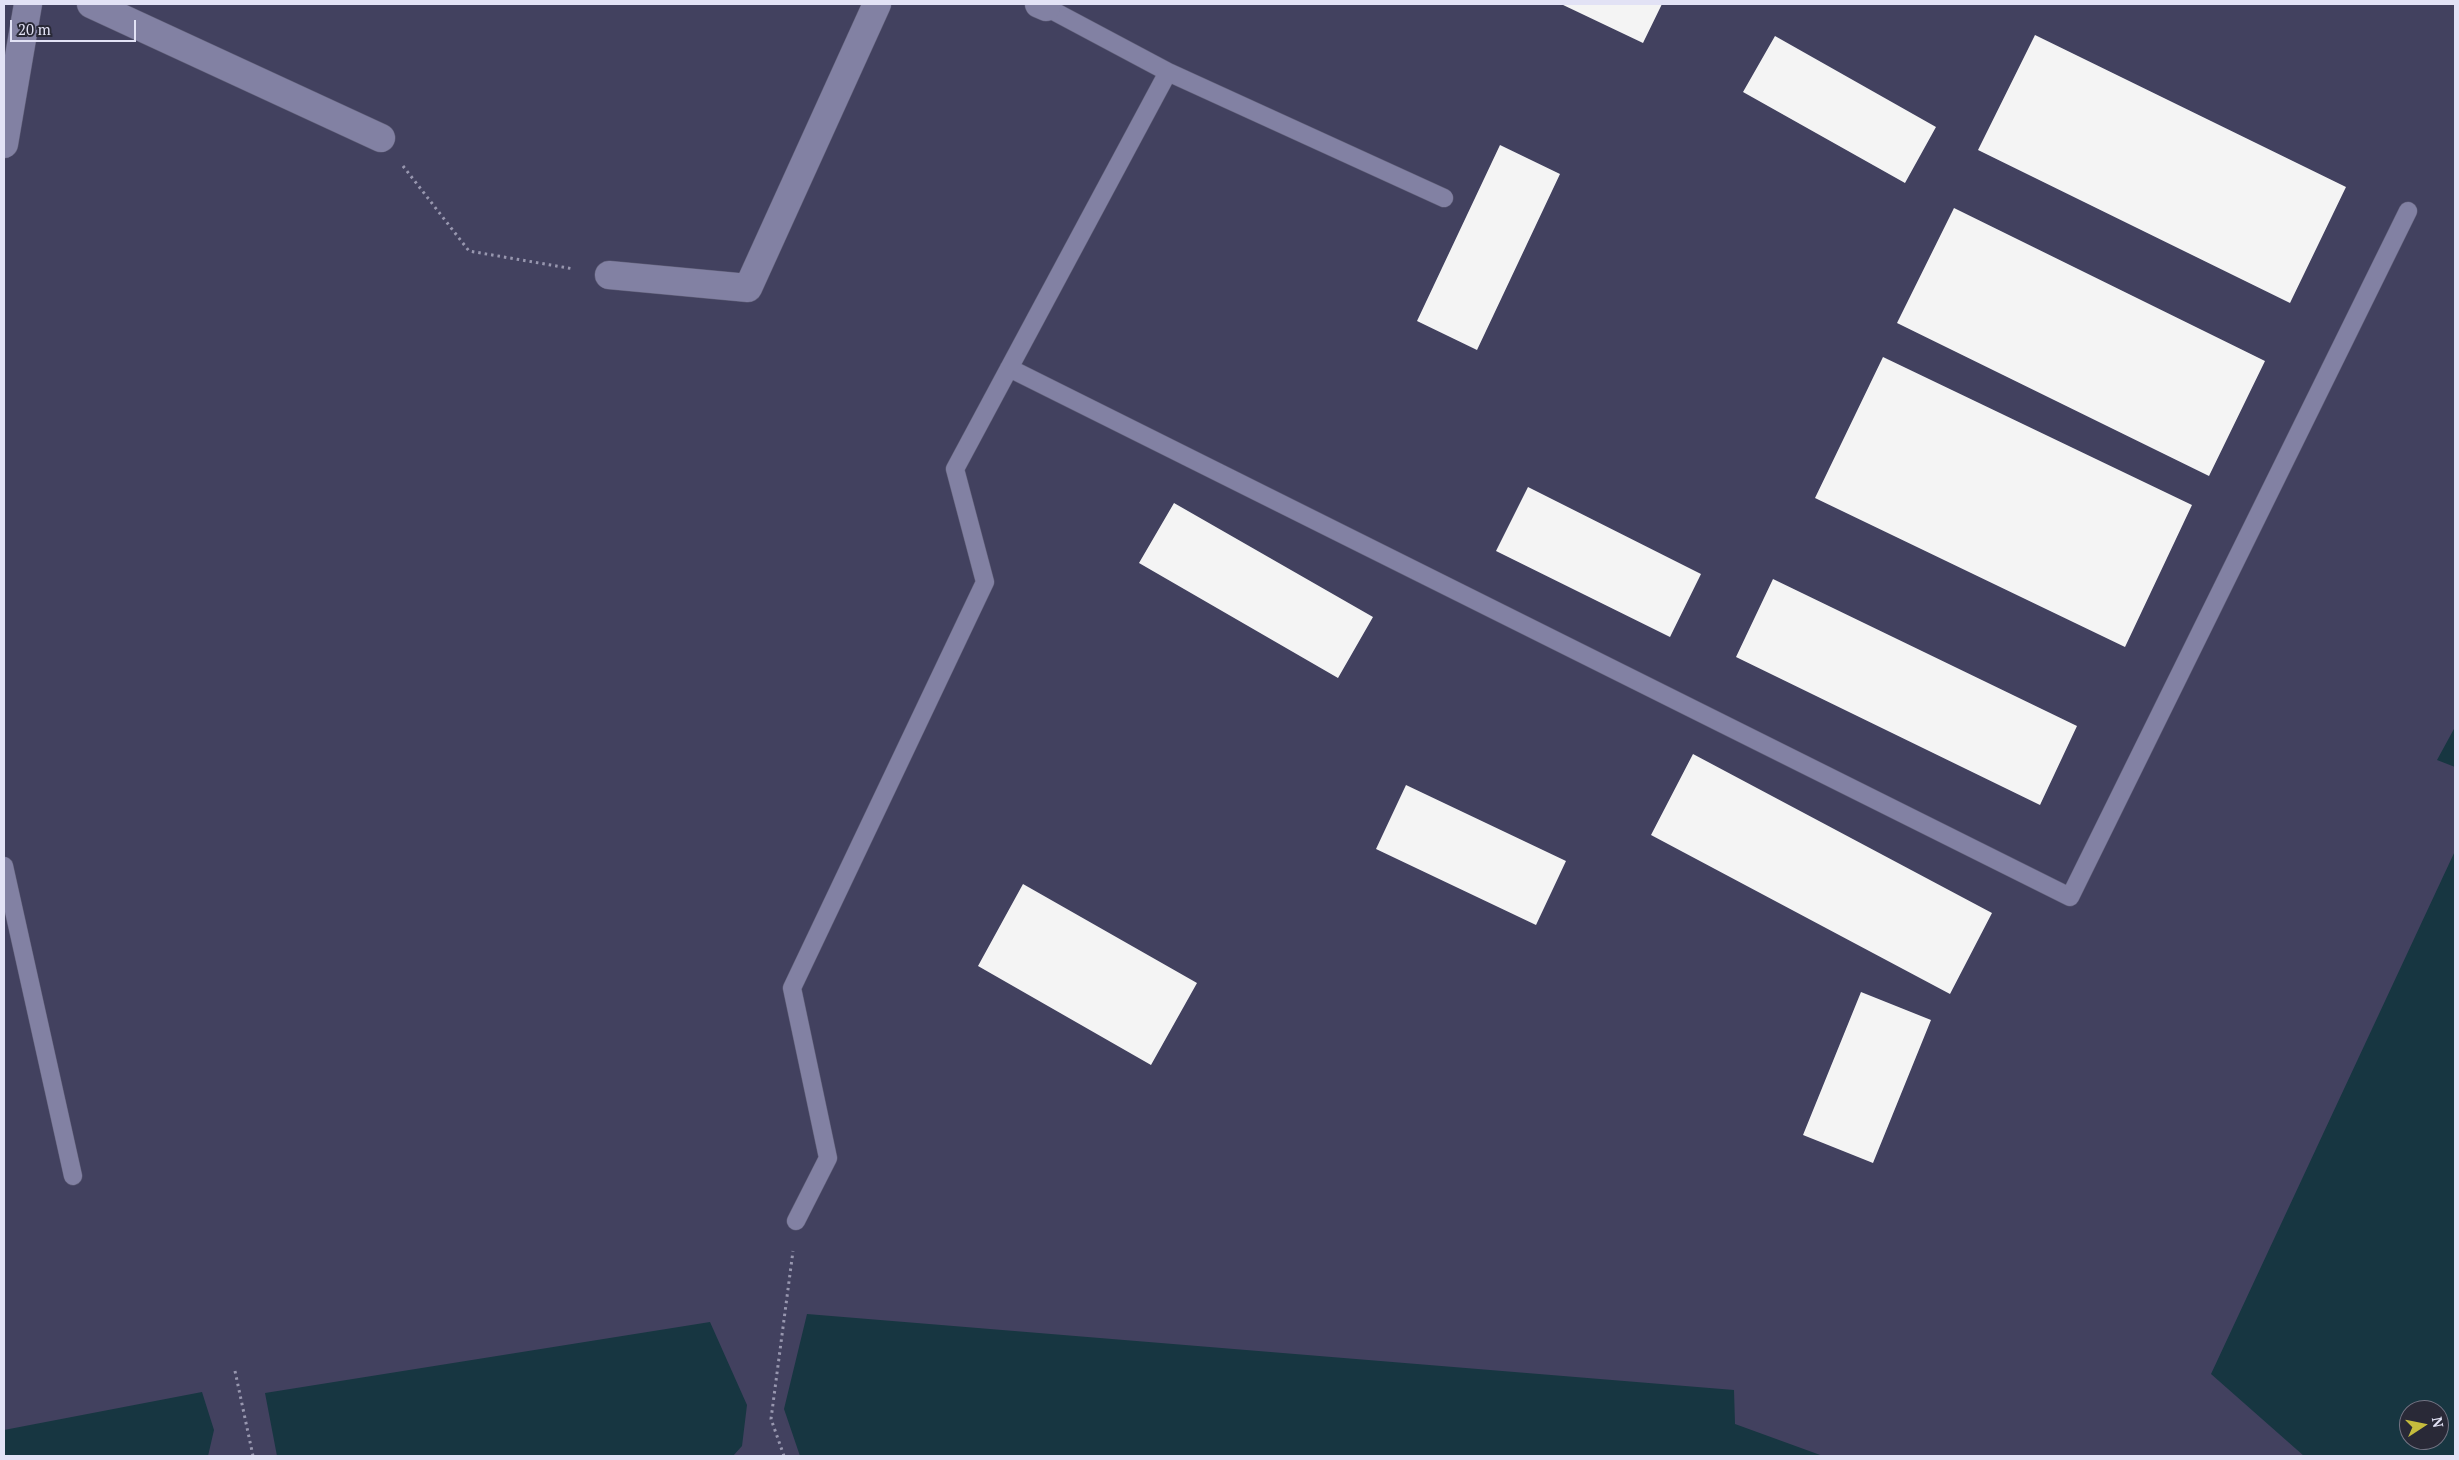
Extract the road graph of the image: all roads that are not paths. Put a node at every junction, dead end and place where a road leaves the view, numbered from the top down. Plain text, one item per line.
1 (28, 4) edge
2 (91, 4) edge
3 (877, 4) edge
4 (1042, 6) edge
5 (1168, 72) junction
6 (381, 138) road end
7 (4, 144) edge
8 (1444, 198) dead end
9 (2408, 211) dead end
10 (610, 275) road end
11 (1009, 368) junction
12 (4, 866) edge
13 (73, 1176) dead end
14 (796, 1221) road end

1 - 7 street
2 - 6 street
3 - 10 street
4 - 5 lane
5 - 8 lane
5 - 11 lane
9 - 11 lane
11 - 14 lane
12 - 13 lane

